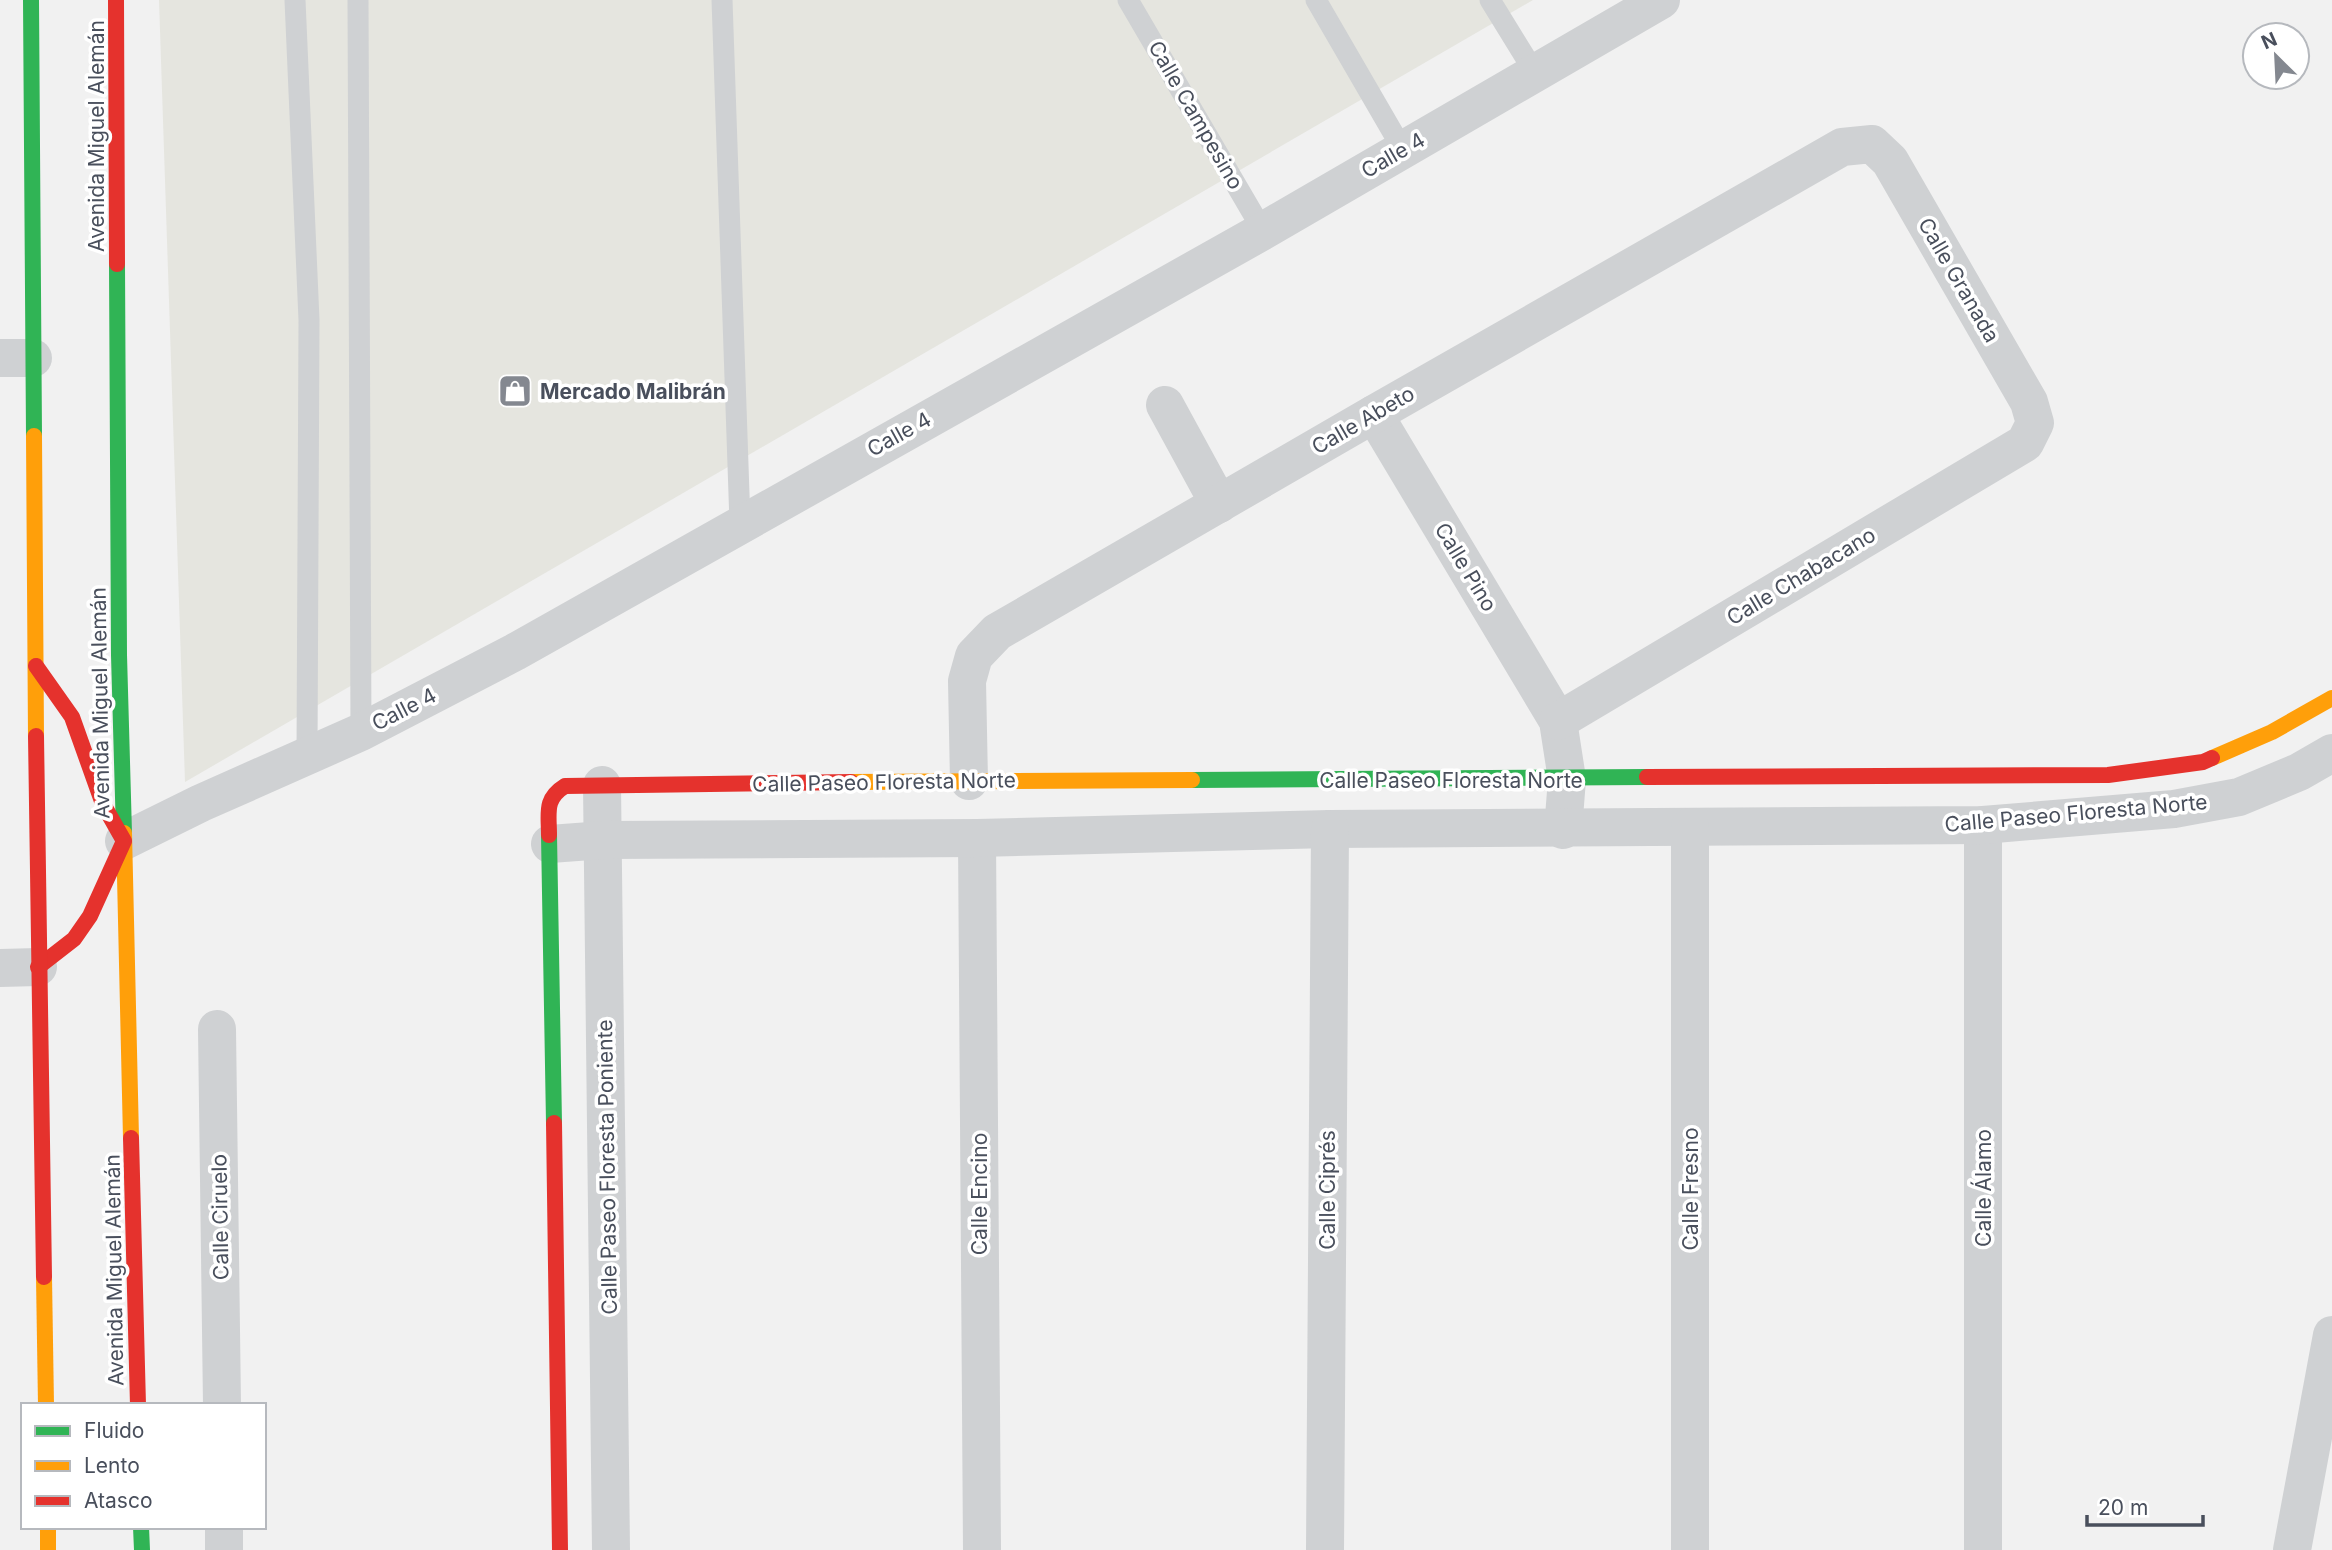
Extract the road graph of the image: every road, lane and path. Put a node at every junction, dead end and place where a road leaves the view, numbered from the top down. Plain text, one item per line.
1 (31, 0) edge
2 (116, 0) edge
3 (295, 0) edge
4 (358, 0) edge
5 (722, 0) edge
6 (1128, 0) edge
7 (1316, 0) edge
8 (1490, 0) edge
9 (1651, 2) edge
10 (1535, 73) junction
11 (1872, 144) joint
12 (1403, 150) junction
13 (1263, 231) junction
14 (17, 358) edge
15 (1165, 405) dead end
16 (1374, 414) junction
17 (2035, 424) joint
18 (1219, 504) junction
19 (740, 523) junction
20 (36, 666) junction
21 (2332, 698) edge
22 (1558, 721) junction
23 (361, 732) junction
24 (2332, 753) edge
25 (307, 755) junction
26 (1567, 779) junction
27 (969, 781) junction
28 (602, 785) junction
29 (1983, 825) junction
30 (1690, 827) junction
31 (1329, 829) junction
32 (1563, 830) junction
33 (977, 838) junction
34 (604, 839) junction
35 (124, 841) junction
36 (550, 844) junction
37 (38, 967) junction
38 (0, 968) edge
39 (217, 1029) dead end
40 (2332, 1335) edge
41 (46, 1403) edge
42 (138, 1403) edge
43 (222, 1403) edge
44 (48, 1529) edge
45 (141, 1529) edge
46 (224, 1529) edge
47 (48, 1550) edge
48 (142, 1550) edge
49 (224, 1550) edge
50 (560, 1550) edge
51 (611, 1550) edge
52 (982, 1550) edge
53 (1325, 1550) edge
54 (1690, 1550) edge
55 (1983, 1550) edge
56 (2292, 1550) edge

1 - 14 main road
2 - 35 main road, Avenida Miguel Alemán
3 - 25 lane
4 - 23 lane
5 - 19 lane
6 - 13 lane, Calle Campesino
7 - 12 lane
8 - 10 lane
9 - 10 street, Calle 4
10 - 12 street, Calle 4
11 - 16 street, Calle Abeto
11 - 17 street, Calle Granada
12 - 13 street, Calle 4
13 - 19 street, Calle 4
14 - 20 main road
15 - 18 street
16 - 18 street, Calle Abeto
16 - 22 street, Calle Pino
17 - 22 street, Calle Chabacano
18 - 27 street, Calle Abeto
19 - 23 street, Calle 4
20 - 35 main road
20 - 37 main road
21 - 26 main road, Calle Paseo Floresta Norte
22 - 26 street
23 - 25 street, Calle 4
24 - 29 street, Calle Paseo Floresta Norte
25 - 35 street, Calle 4
26 - 27 main road, Calle Paseo Floresta Norte
26 - 32 street
27 - 28 main road, Calle Paseo Floresta Norte
28 - 34 street, Calle Paseo Floresta Poniente
28 - 36 main road, Calle Paseo Floresta Norte
29 - 30 street, Calle Paseo Floresta Norte
29 - 55 street, Calle Álamo
30 - 32 street, Calle Paseo Floresta Norte
30 - 54 street, Calle Fresno
31 - 32 street, Calle Paseo Floresta Norte
31 - 33 street, Calle Paseo Floresta Norte
31 - 53 street, Calle Ciprés
33 - 34 street, Calle Paseo Floresta Norte
33 - 52 street, Calle Encino
34 - 36 street, Calle Paseo Floresta Norte
34 - 51 street, Calle Paseo Floresta Poniente
35 - 37 main road
35 - 42 main road, Avenida Miguel Alemán
36 - 50 main road
37 - 38 street
37 - 41 main road
39 - 43 street, Calle Ciruelo
40 - 56 street
44 - 47 main road
45 - 48 main road
46 - 49 street

